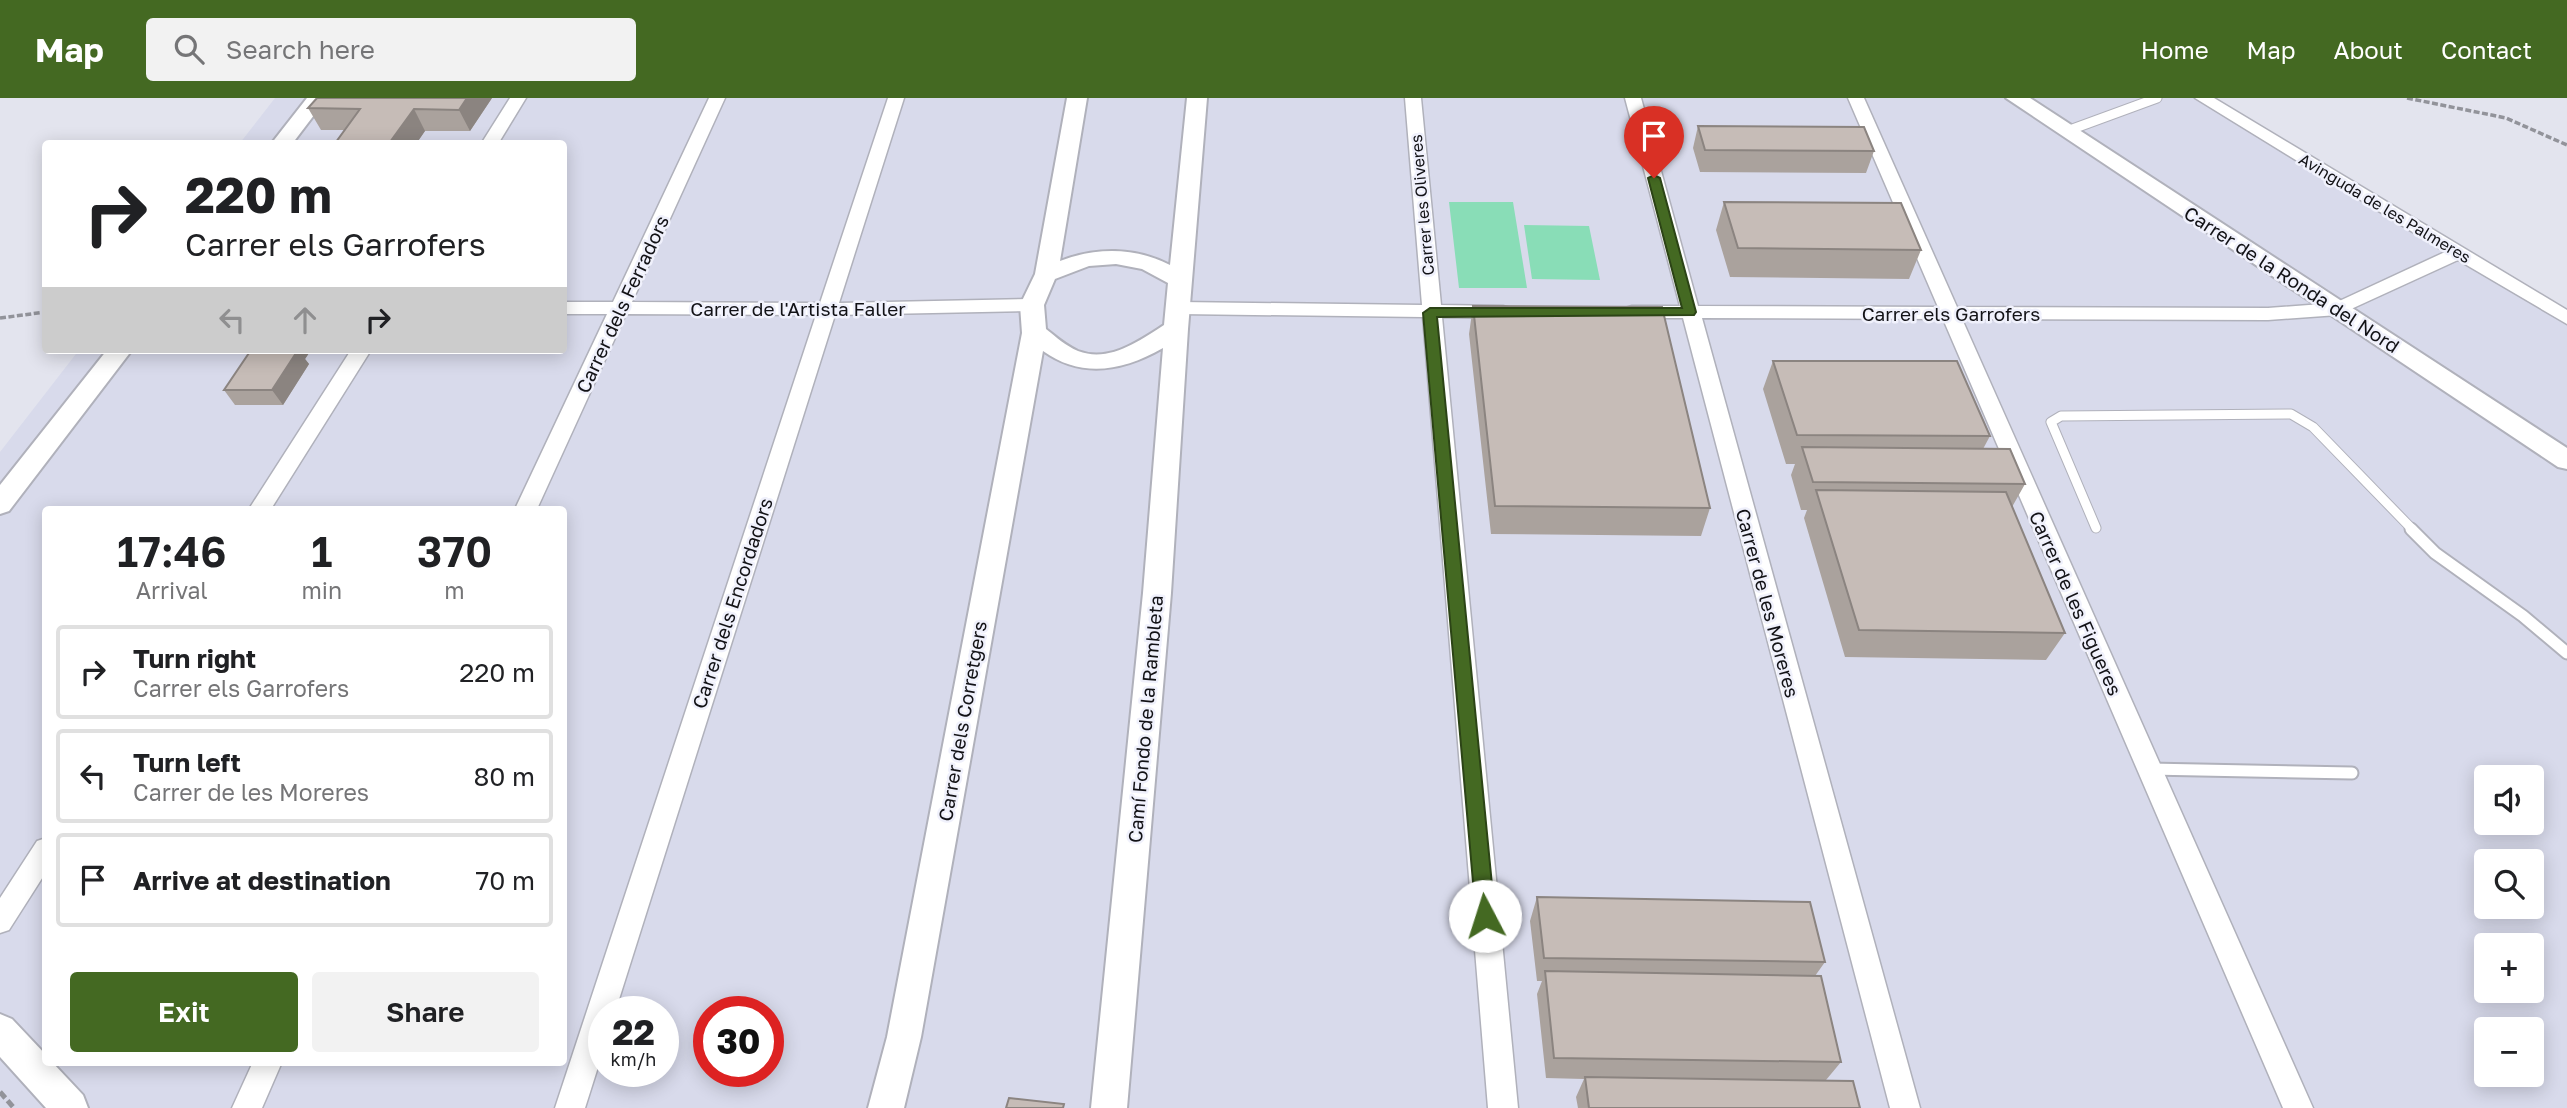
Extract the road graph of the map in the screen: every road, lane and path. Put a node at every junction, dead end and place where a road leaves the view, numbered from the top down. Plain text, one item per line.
1 (317, 98) edge
2 (518, 98) edge
3 (717, 98) edge
4 (895, 98) edge
5 (1077, 98) edge
6 (1197, 98) edge
7 (1413, 98) edge
8 (1633, 98) edge
9 (1856, 98) edge
10 (2016, 98) edge
11 (2157, 98) edge
12 (2203, 98) edge
13 (2407, 98) edge
14 (2067, 131) junction
15 (284, 140) edge
16 (492, 140) edge
17 (2567, 145) edge
18 (2459, 253) junction
19 (1046, 274) junction
20 (1180, 280) junction
21 (567, 307) edge
22 (620, 308) junction
23 (827, 309) junction
24 (2338, 309) junction
25 (1526, 312) edge
26 (1607, 312) edge
27 (1689, 312) junction
28 (42, 313) edge
29 (1430, 313) junction
30 (1948, 313) junction
31 (0, 318) edge
32 (2567, 318) edge
33 (1033, 319) junction
34 (1178, 319) junction
35 (117, 354) edge
36 (358, 354) edge
37 (2567, 460) edge
38 (0, 504) edge
39 (262, 506) edge
40 (527, 506) edge
41 (2096, 528) dead end
42 (2565, 649) edge
43 (2149, 769) junction
44 (2352, 773) dead end
45 (42, 855) edge
46 (0, 921) edge
47 (0, 1031) edge
48 (266, 1066) edge
49 (0, 1092) edge
50 (15, 1108) edge
51 (70, 1108) edge
52 (247, 1108) edge
53 (570, 1108) edge
54 (886, 1108) edge
55 (1109, 1108) edge
56 (1503, 1108) edge
57 (1905, 1108) edge
58 (2298, 1108) edge

1 - 15 street
2 - 16 street
3 - 22 street, Carrer dels Ferradors
4 - 23 street, Carrer dels Encordadors
5 - 19 street
6 - 20 street
7 - 29 street, Carrer les Oliveres
8 - 27 street, Carrer de les Moreres
9 - 30 street, Carrer de les Figueres
10 - 14 street, Carrer de la Ronda del Nord
11 - 14 lane
12 - 18 street, Avinguda de les Palmeres
13 - 17 path
14 - 24 street, Carrer de la Ronda del Nord
18 - 24 street, Carrer els Garrofers
18 - 32 street, Avinguda de les Palmeres
19 - 20 street
19 - 33 street
20 - 34 street
21 - 22 street, Carrer de l'Artista Faller
22 - 23 street, Carrer de l'Artista Faller
22 - 40 street, Carrer dels Ferradors
23 - 33 street, Carrer de l'Artista Faller
23 - 53 street, Carrer dels Encordadors
24 - 30 street, Carrer els Garrofers
24 - 37 street, Carrer de la Ronda del Nord
25 - 29 street
26 - 27 street, Carrer els Garrofers
27 - 30 street, Carrer els Garrofers
27 - 57 street, Carrer de les Moreres
28 - 31 path
29 - 34 street
29 - 56 street, Carrer les Oliveres
30 - 43 street, Carrer de les Figueres
33 - 34 street
33 - 54 street, Carrer dels Corretgers
34 - 55 street, Camí Fondo de la Rambleta
35 - 38 street
36 - 39 street
41 - 42 lane
43 - 44 lane
43 - 58 street, Carrer de les Figueres
45 - 46 street
47 - 51 street
48 - 52 street
49 - 50 path

